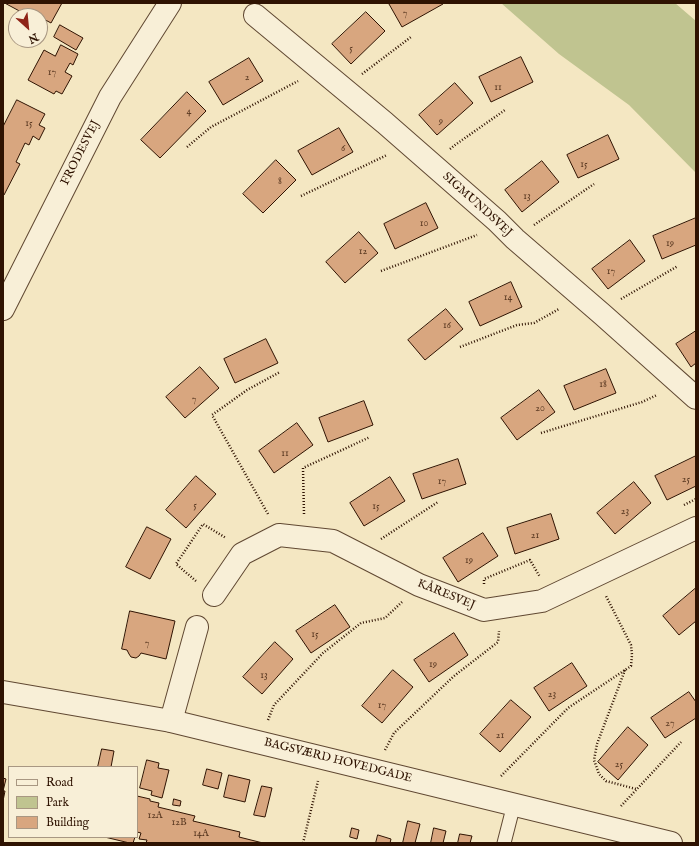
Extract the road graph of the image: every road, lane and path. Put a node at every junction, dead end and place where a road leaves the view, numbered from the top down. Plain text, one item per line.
1 (170, 3) edge
2 (255, 15) dead end
3 (411, 37) dead end
4 (319, 68) junction
5 (344, 88) junction
6 (505, 110) dead end
7 (406, 141) junction
8 (187, 147) dead end
9 (433, 164) junction
10 (594, 184) dead end
11 (301, 196) dead end
12 (497, 221) junction
13 (515, 239) junction
14 (678, 266) dead end
15 (380, 271) dead end
16 (582, 297) junction
17 (3, 309) edge
18 (603, 315) junction
19 (460, 347) dead end
20 (280, 372) dead end
21 (689, 391) edge
22 (541, 432) dead end
23 (370, 437) dead end
24 (438, 502) dead end
25 (696, 528) edge
26 (279, 535) junction
27 (304, 537) junction
28 (247, 551) junction
29 (357, 554) junction
30 (596, 576) junction
31 (419, 585) junction
32 (558, 594) junction
33 (214, 595) joint
34 (492, 609) junction
35 (197, 627) dead end
36 (625, 670) junction
37 (3, 692) edge
38 (171, 722) junction
39 (258, 742) junction
40 (681, 742) dead end
41 (323, 758) junction
42 (373, 770) junction
43 (636, 789) junction
44 (491, 798) junction
45 (514, 804) junction
46 (602, 826) junction
47 (303, 843) edge
48 (504, 843) edge
49 (671, 843) edge

1 - 17 street, FRODESVEJ
2 - 4 street, SIGMUNDSVEJ
3 - 5 path
4 - 5 street, SIGMUNDSVEJ
4 - 8 path
5 - 7 street, SIGMUNDSVEJ
6 - 9 path
7 - 9 street, SIGMUNDSVEJ
7 - 11 path
9 - 12 street, SIGMUNDSVEJ
10 - 13 path
12 - 13 street, SIGMUNDSVEJ
12 - 15 path
13 - 16 street, SIGMUNDSVEJ
14 - 18 path
16 - 18 street, SIGMUNDSVEJ
16 - 19 path
18 - 21 street, SIGMUNDSVEJ
20 - 26 path
21 - 22 path
23 - 27 path
24 - 29 path
25 - 30 street
26 - 27 street, KÅRESVEJ
26 - 28 street
27 - 29 street, KÅRESVEJ
28 - 33 street
28 - 33 path
29 - 31 street, KÅRESVEJ
30 - 32 street
30 - 36 path
31 - 34 street, KÅRESVEJ
31 - 39 path
32 - 34 street
32 - 34 path
34 - 42 path
35 - 38 street
36 - 43 path
36 - 44 path
37 - 38 street, BAGSVÆRD HOVEDGADE
38 - 39 street, BAGSVÆRD HOVEDGADE
39 - 41 street, BAGSVÆRD HOVEDGADE
40 - 43 path
41 - 42 street, BAGSVÆRD HOVEDGADE
41 - 47 path
42 - 44 street, BAGSVÆRD HOVEDGADE
43 - 46 path
44 - 45 street, BAGSVÆRD HOVEDGADE
45 - 46 street, BAGSVÆRD HOVEDGADE
45 - 48 lane
46 - 49 street, BAGSVÆRD HOVEDGADE

